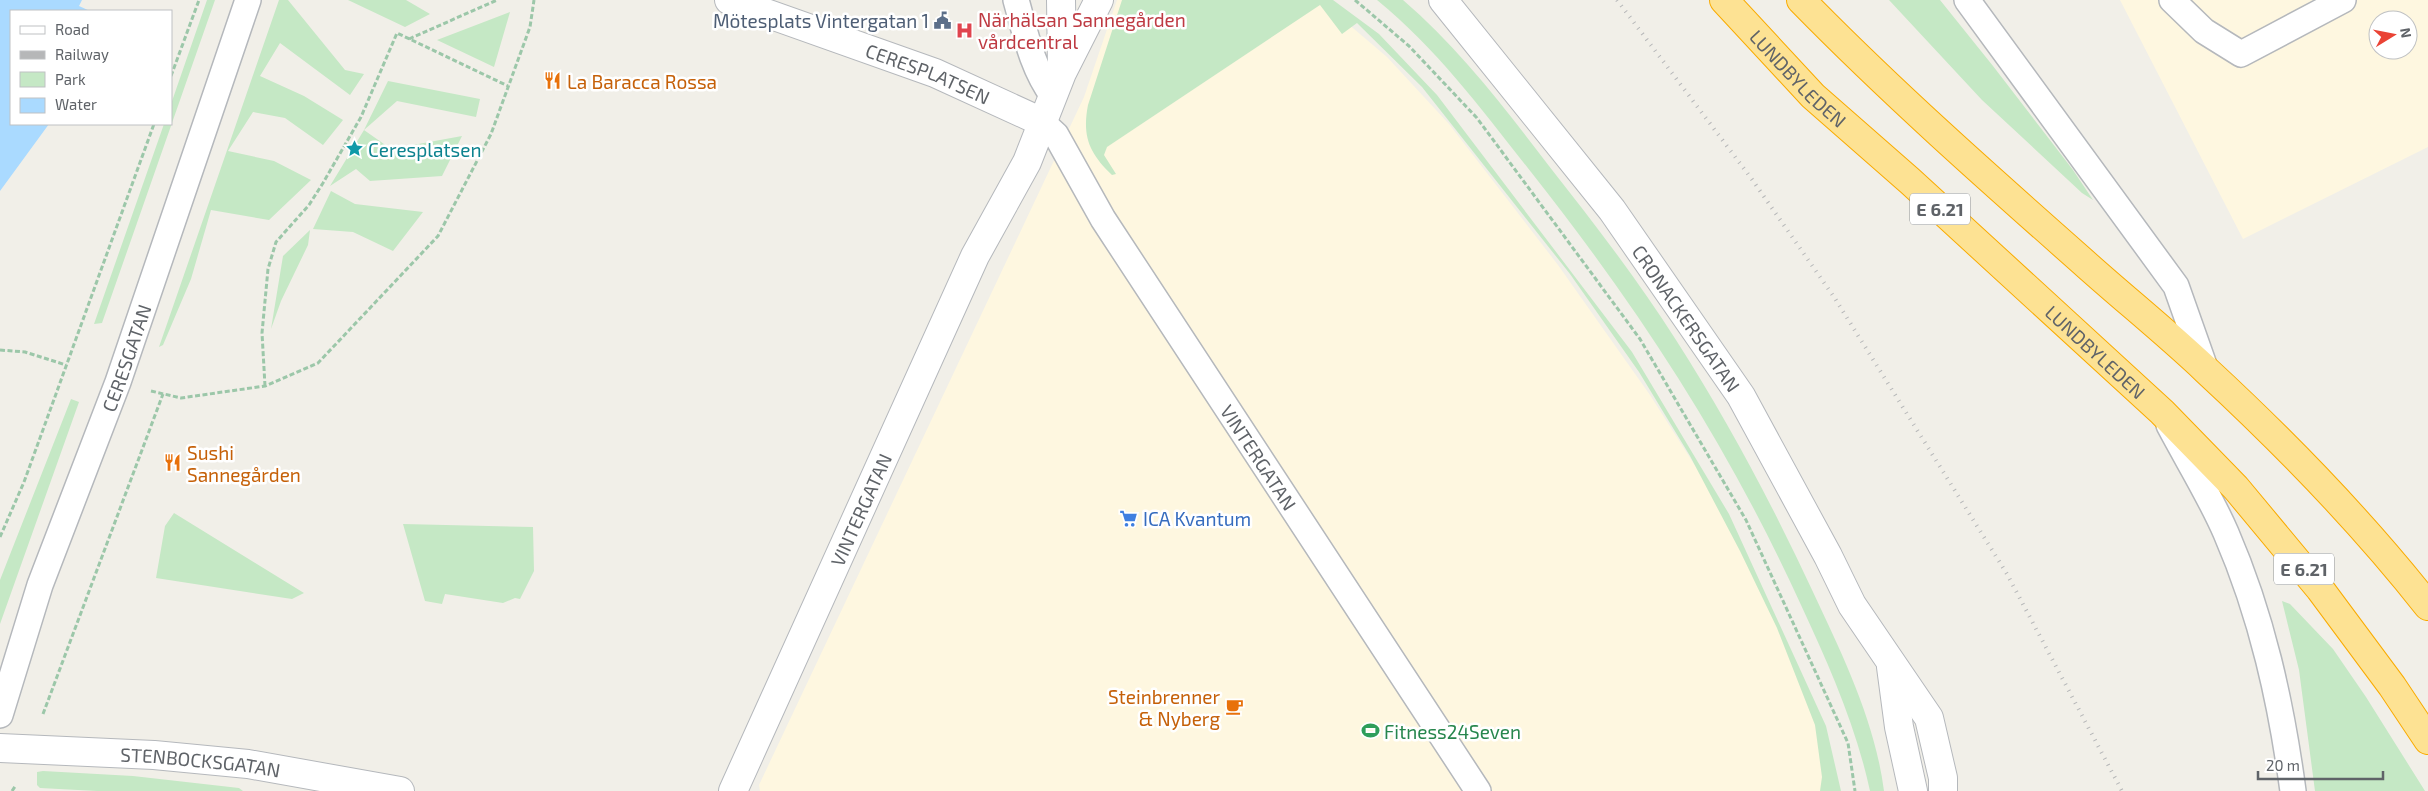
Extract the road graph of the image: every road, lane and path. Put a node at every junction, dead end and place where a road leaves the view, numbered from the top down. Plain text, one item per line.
1 (199, 0) edge
2 (248, 0) edge
3 (497, 0) edge
4 (534, 0) edge
5 (728, 0) edge
6 (1016, 0) edge
7 (1061, 0) edge
8 (1099, 0) edge
9 (1355, 0) edge
10 (1442, 0) edge
11 (1724, 0) edge
12 (1801, 0) edge
13 (1967, 0) edge
14 (2172, 0) edge
15 (2343, 0) edge
16 (409, 39) junction
17 (172, 73) edge
18 (1058, 84) junction
19 (508, 86) junction
20 (1042, 122) junction
21 (154, 125) edge
22 (0, 350) edge
23 (66, 365) junction
24 (2205, 368) junction
25 (118, 382) junction
26 (265, 386) junction
27 (164, 394) junction
28 (2162, 412) junction
29 (0, 537) edge
30 (2428, 606) edge
31 (1891, 664) junction
32 (0, 715) edge
33 (2428, 740) edge
34 (0, 748) edge
35 (32, 749) junction
36 (12, 791) edge
37 (400, 791) edge
38 (733, 791) edge
39 (1478, 791) edge
40 (1855, 791) edge
41 (1913, 791) edge
42 (1943, 791) edge
43 (2293, 791) edge

1 - 17 path
2 - 25 lane, CERESGATAN
3 - 16 path
4 - 19 path
5 - 20 street, CERESPLATSEN
6 - 18 lane
7 - 18 street, VINTERGATAN
8 - 18 street, VINTERGATAN
9 - 40 path
10 - 31 street, CRONACKERSGATAN
11 - 28 highway, LUNDBYLEDEN / E 6.21
12 - 24 highway, E 6.21
13 - 24 lane
14 - 15 lane
16 - 19 path
16 - 26 path
18 - 20 street, VINTERGATAN
19 - 26 path
20 - 38 street, VINTERGATAN
20 - 39 lane, VINTERGATAN
21 - 23 path
22 - 23 path
23 - 29 path
24 - 30 highway, E 6.21
25 - 27 path
25 - 32 lane, CERESGATAN
26 - 27 path
27 - 35 path
28 - 33 highway, LUNDBYLEDEN / E 6.21
28 - 43 lane
31 - 41 street, CRONACKERSGATAN
31 - 42 street, CRONACKERSGATAN
34 - 35 street, STENBOCKSGATAN
35 - 36 path
35 - 37 street, STENBOCKSGATAN

